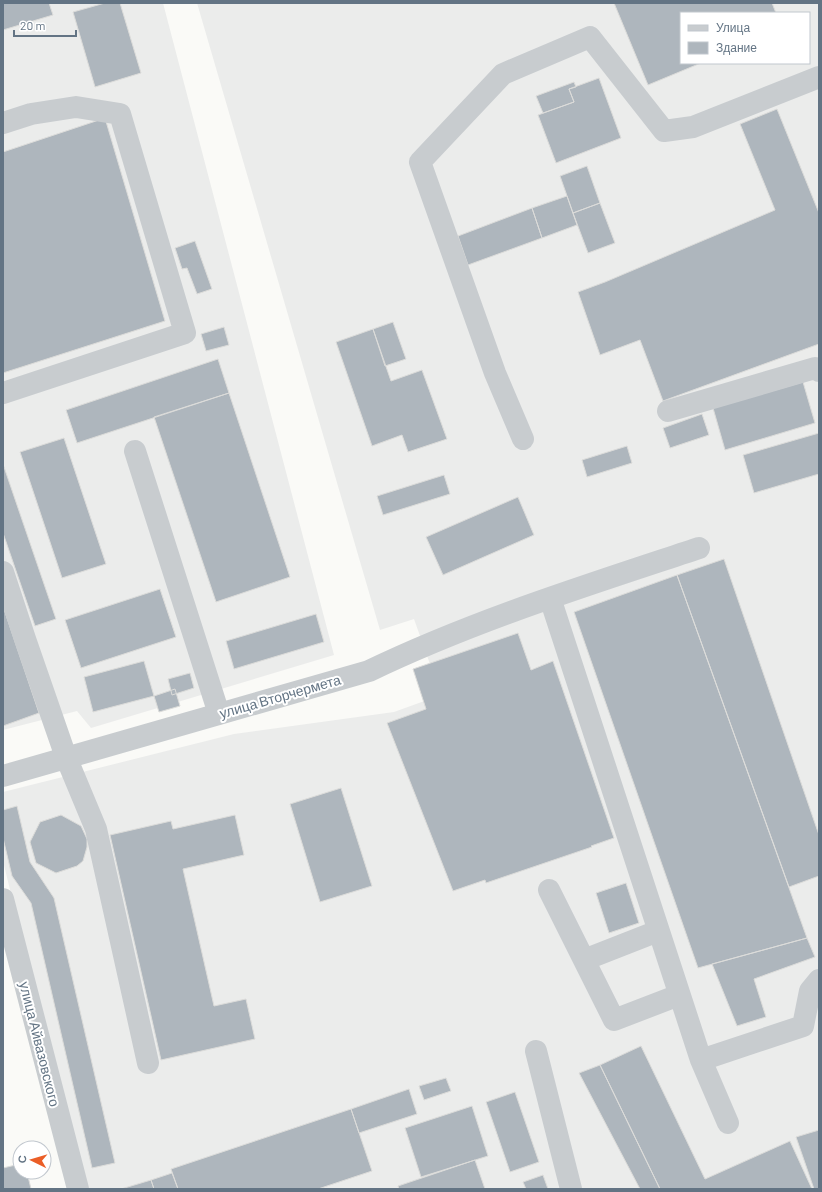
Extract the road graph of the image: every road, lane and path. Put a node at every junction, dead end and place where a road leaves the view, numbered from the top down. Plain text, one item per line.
1 (819, 77) edge
2 (3, 123) edge
3 (819, 372) edge
4 (3, 393) edge
5 (668, 411) dead end
6 (523, 439) dead end
7 (135, 451) dead end
8 (699, 548) dead end
9 (3, 572) edge
10 (550, 598) junction
11 (219, 714) junction
12 (66, 758) junction
13 (3, 776) edge
14 (548, 890) dead end
15 (3, 899) edge
16 (658, 932) junction
17 (584, 960) junction
18 (819, 980) edge
19 (679, 995) junction
20 (536, 1051) dead end
21 (700, 1060) junction
22 (148, 1064) dead end
23 (728, 1123) dead end
24 (78, 1189) edge
25 (571, 1189) edge

1 - 6 street
2 - 4 street
3 - 5 street
7 - 11 street
8 - 10 street, улица Вторчермета
9 - 12 street
10 - 11 street, улица Вторчермета
10 - 16 street
11 - 12 street, улица Вторчермета
12 - 13 street, улица Вторчермета
12 - 22 street
14 - 17 street
15 - 24 street, улица Айвазовского
16 - 17 street
16 - 19 street
17 - 19 street
18 - 21 street
19 - 21 street
20 - 25 street
21 - 23 street

